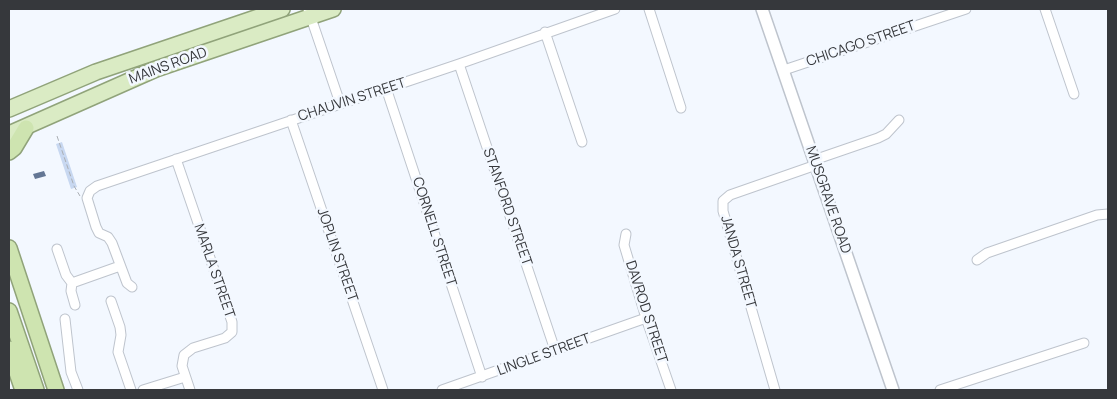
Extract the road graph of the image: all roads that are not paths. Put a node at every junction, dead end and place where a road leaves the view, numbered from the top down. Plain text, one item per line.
1 (282, 9) edge
2 (333, 9) edge
3 (615, 9) edge
4 (649, 9) edge
5 (762, 9) edge
6 (966, 9) edge
7 (1045, 9) edge
8 (310, 12) edge
9 (545, 32) junction
10 (459, 64) junction
11 (784, 70) junction
12 (386, 88) junction
13 (1074, 94) dead end
14 (340, 103) junction
15 (9, 108) edge
16 (680, 108) dead end
17 (291, 120) junction
18 (899, 120) dead end
19 (26, 128) junction
20 (9, 134) edge
21 (582, 142) dead end
22 (9, 152) edge
23 (176, 159) junction
24 (815, 162) junction
25 (1108, 214) edge
26 (626, 234) dead end
27 (9, 248) edge
28 (57, 249) dead end
29 (977, 260) dead end
30 (120, 266) junction
31 (72, 283) junction
32 (132, 287) dead end
33 (111, 301) dead end
34 (75, 306) dead end
35 (9, 311) edge
36 (646, 318) junction
37 (65, 319) dead end
38 (1084, 343) dead end
39 (9, 349) edge
40 (555, 350) junction
41 (185, 377) junction
42 (482, 377) junction
43 (23, 390) edge
44 (36, 390) edge
45 (56, 390) edge
46 (78, 390) edge
47 (131, 390) edge
48 (143, 390) edge
49 (190, 390) edge
50 (383, 390) edge
51 (442, 390) edge
52 (671, 390) edge
53 (775, 390) edge
54 (893, 390) edge
55 (940, 390) edge

1 - 15 main road, MAINS ROAD
2 - 8 main road, MAINS ROAD
3 - 9 street, CHAUVIN STREET
4 - 16 street
5 - 11 street, MUSGRAVE ROAD
6 - 11 street, CHICAGO STREET
7 - 13 street
8 - 14 street
8 - 19 main road, MAINS ROAD
9 - 10 street, CHAUVIN STREET
9 - 21 street
10 - 12 street, CHAUVIN STREET
10 - 40 street, STANFORD STREET
11 - 24 street, MUSGRAVE ROAD
12 - 14 street, CHAUVIN STREET
12 - 42 street, CORNELL STREET
14 - 17 street, CHAUVIN STREET
17 - 23 street, CHAUVIN STREET
17 - 50 street, JOPLIN STREET
18 - 24 street
19 - 20 main road, MAINS ROAD
19 - 22 highway
23 - 30 street, CHAUVIN STREET
23 - 41 street, MARLA STREET
24 - 53 street, JANDA STREET
24 - 54 street, MUSGRAVE ROAD
25 - 29 street
26 - 36 street, DAVROD STREET
27 - 45 highway
28 - 31 street
30 - 31 street
30 - 32 street
31 - 34 street
33 - 47 street
35 - 44 highway
36 - 40 street, LINGLE STREET
36 - 52 street, DAVROD STREET
37 - 46 street
38 - 55 street
39 - 43 highway
40 - 42 street, LINGLE STREET
41 - 48 street
41 - 49 street
42 - 51 street, LINGLE STREET

